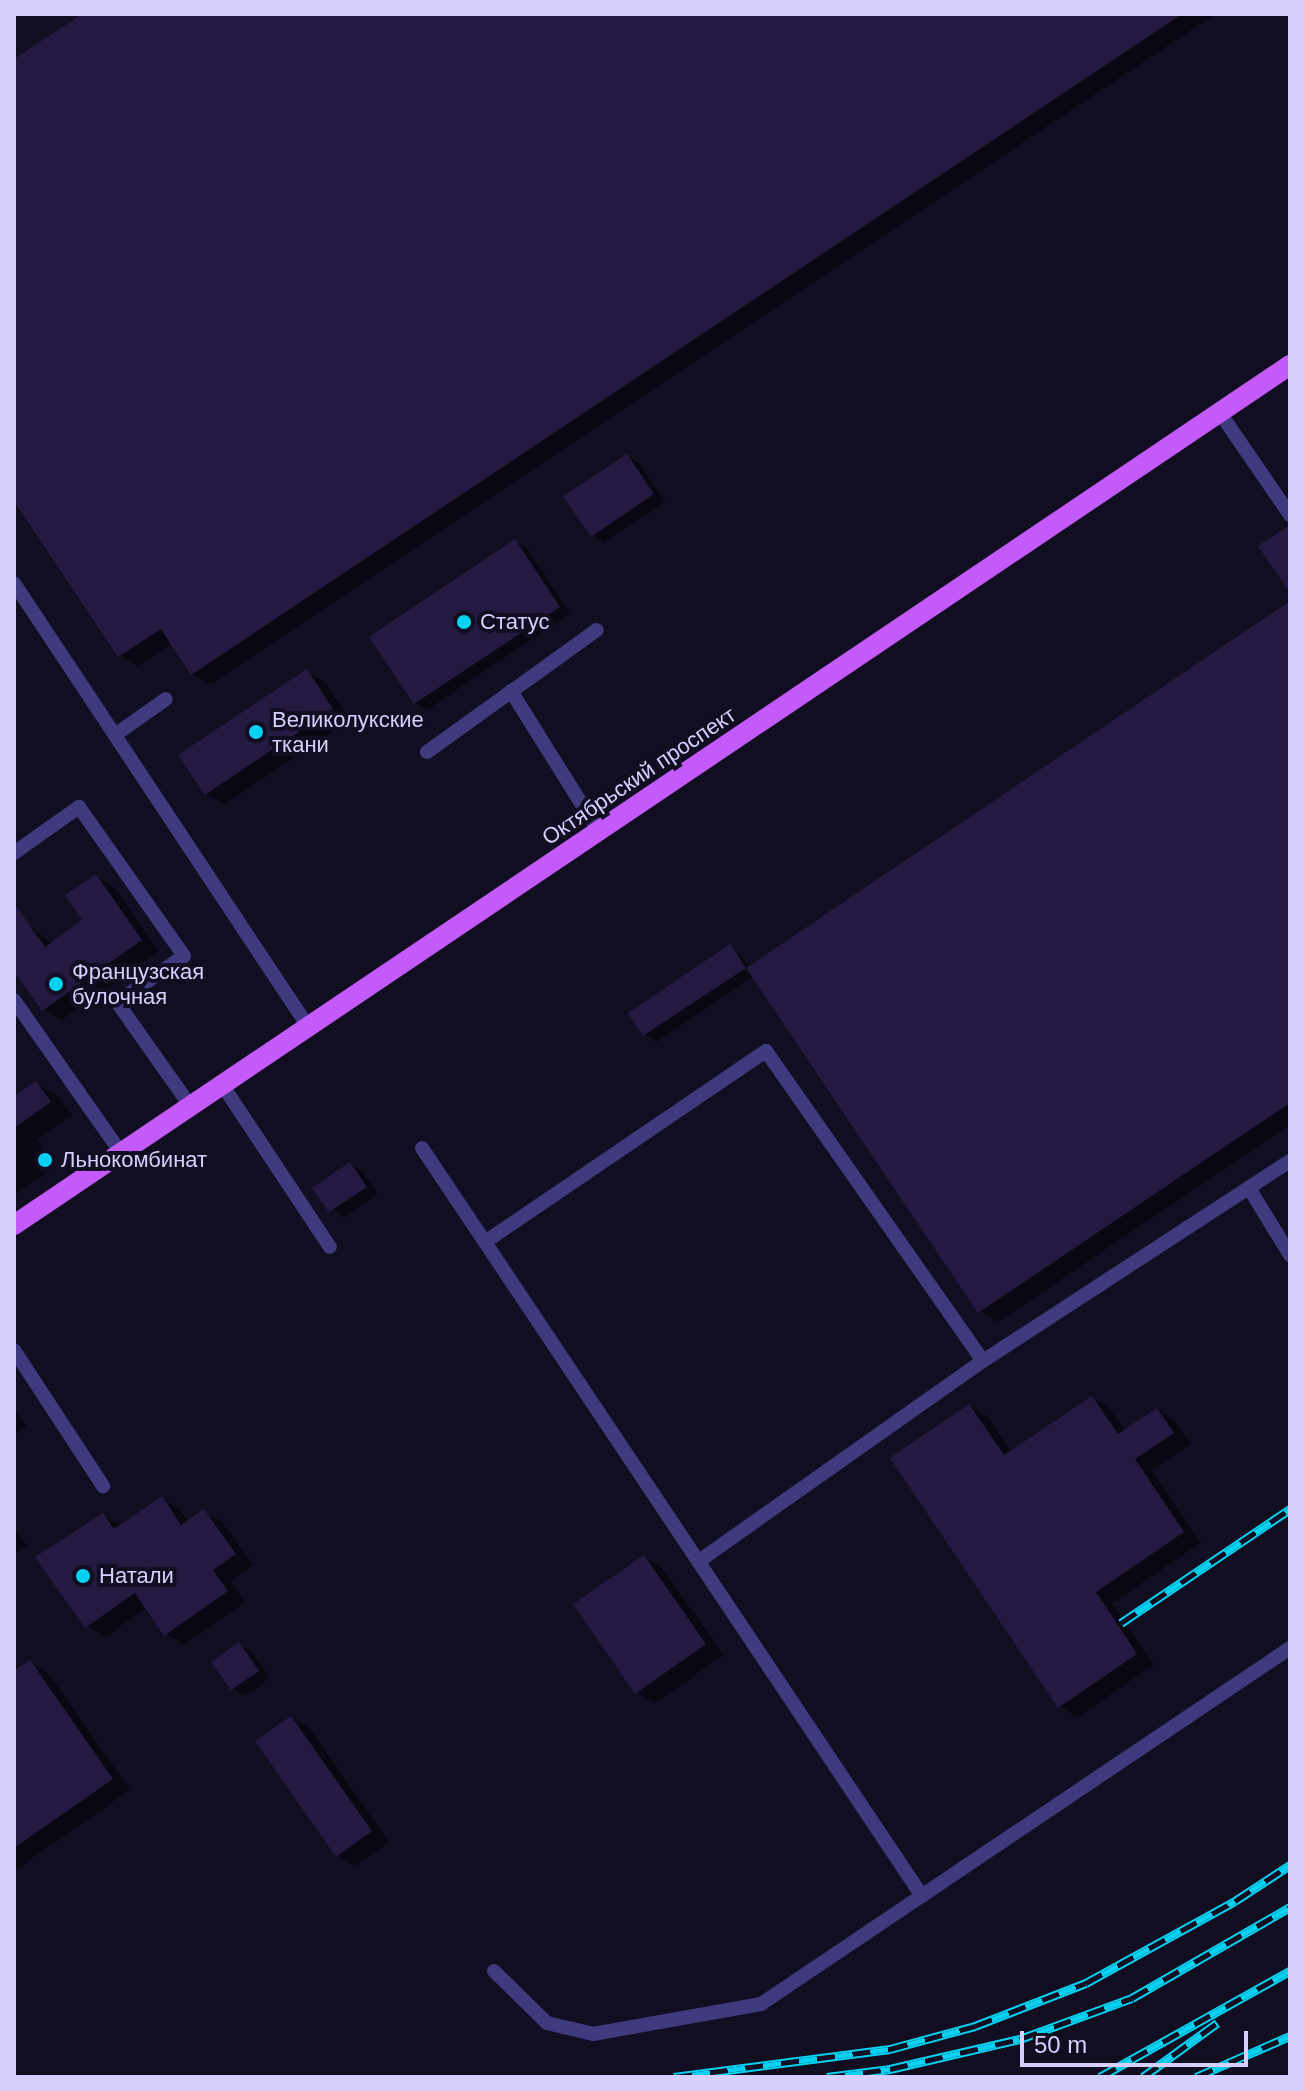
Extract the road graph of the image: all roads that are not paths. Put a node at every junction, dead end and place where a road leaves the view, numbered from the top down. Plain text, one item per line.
1 (1290, 365) edge
2 (1220, 413) junction
3 (1290, 515) edge
4 (14, 583) edge
5 (597, 630) dead end
6 (511, 691) junction
7 (166, 699) dead end
8 (115, 735) junction
9 (427, 752) dead end
10 (599, 832) junction
11 (14, 853) edge
12 (14, 1000) edge
13 (309, 1028) junction
14 (223, 1086) junction
15 (191, 1107) junction
16 (422, 1148) dead end
17 (121, 1153) junction
18 (1290, 1161) edge
19 (1249, 1188) junction
20 (14, 1225) edge
21 (485, 1242) junction
22 (330, 1247) dead end
23 (1290, 1255) edge
24 (14, 1350) edge
25 (983, 1361) junction
26 (103, 1486) dead end
27 (699, 1561) junction
28 (1290, 1648) edge
29 (922, 1896) junction
30 (494, 1971) dead end

1 - 2 main road, Октябрьский проспект
2 - 3 lane
2 - 10 main road, Октябрьский проспект
4 - 8 lane
5 - 6 lane
6 - 9 lane
6 - 10 lane
7 - 8 lane
8 - 13 lane
10 - 13 main road, Октябрьский проспект
11 - 15 lane
12 - 17 lane
13 - 14 main road, Октябрьский проспект
14 - 15 main road, Октябрьский проспект
14 - 22 lane
15 - 17 main road, Октябрьский проспект
16 - 21 lane
17 - 20 main road, Октябрьский проспект
18 - 19 lane
19 - 23 lane
19 - 25 lane
21 - 25 lane
21 - 27 lane
24 - 26 lane
25 - 27 lane
27 - 29 lane
28 - 29 lane
29 - 30 lane

